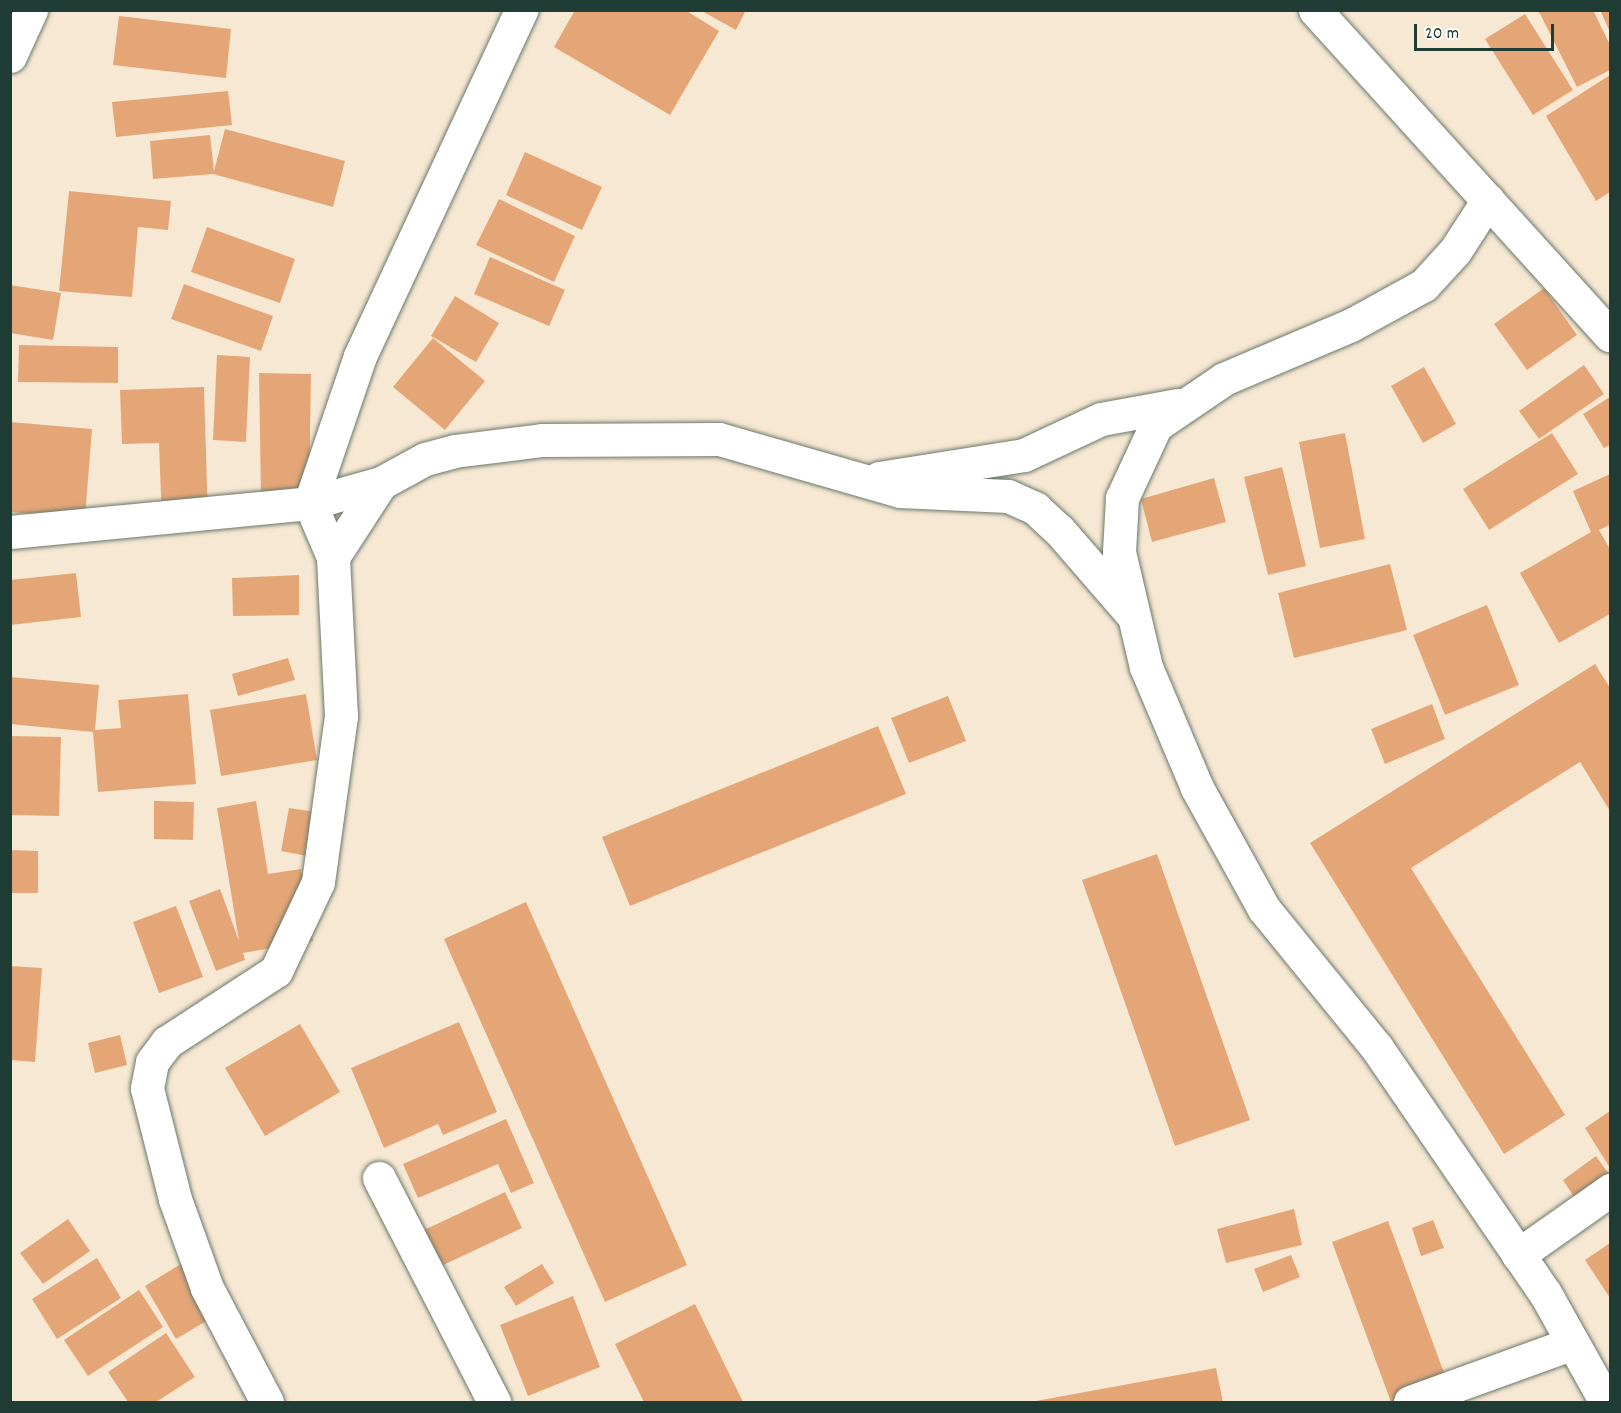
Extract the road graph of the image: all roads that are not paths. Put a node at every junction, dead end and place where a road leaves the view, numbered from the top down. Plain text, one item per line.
1 (31, 10) edge
2 (521, 10) edge
3 (1315, 10) edge
4 (10, 56) edge
5 (1488, 200) junction
6 (1611, 335) edge
7 (1178, 405) junction
8 (868, 479) junction
9 (381, 483) junction
10 (310, 503) junction
11 (10, 532) edge
12 (333, 557) junction
13 (1131, 613) junction
14 (379, 1178) dead end
15 (1611, 1190) edge
16 (1518, 1254) junction
17 (1573, 1343) junction
18 (267, 1402) edge
19 (494, 1402) edge
20 (1410, 1402) edge
21 (1606, 1402) edge

1 - 4 street
2 - 10 street
3 - 5 street
5 - 6 street
5 - 7 street
7 - 8 street
7 - 13 street
8 - 9 street
8 - 13 street
9 - 10 street
9 - 12 street
10 - 11 street
10 - 12 street
12 - 18 street
13 - 16 street
14 - 19 street
15 - 16 street
16 - 17 street
17 - 20 street
17 - 21 street

